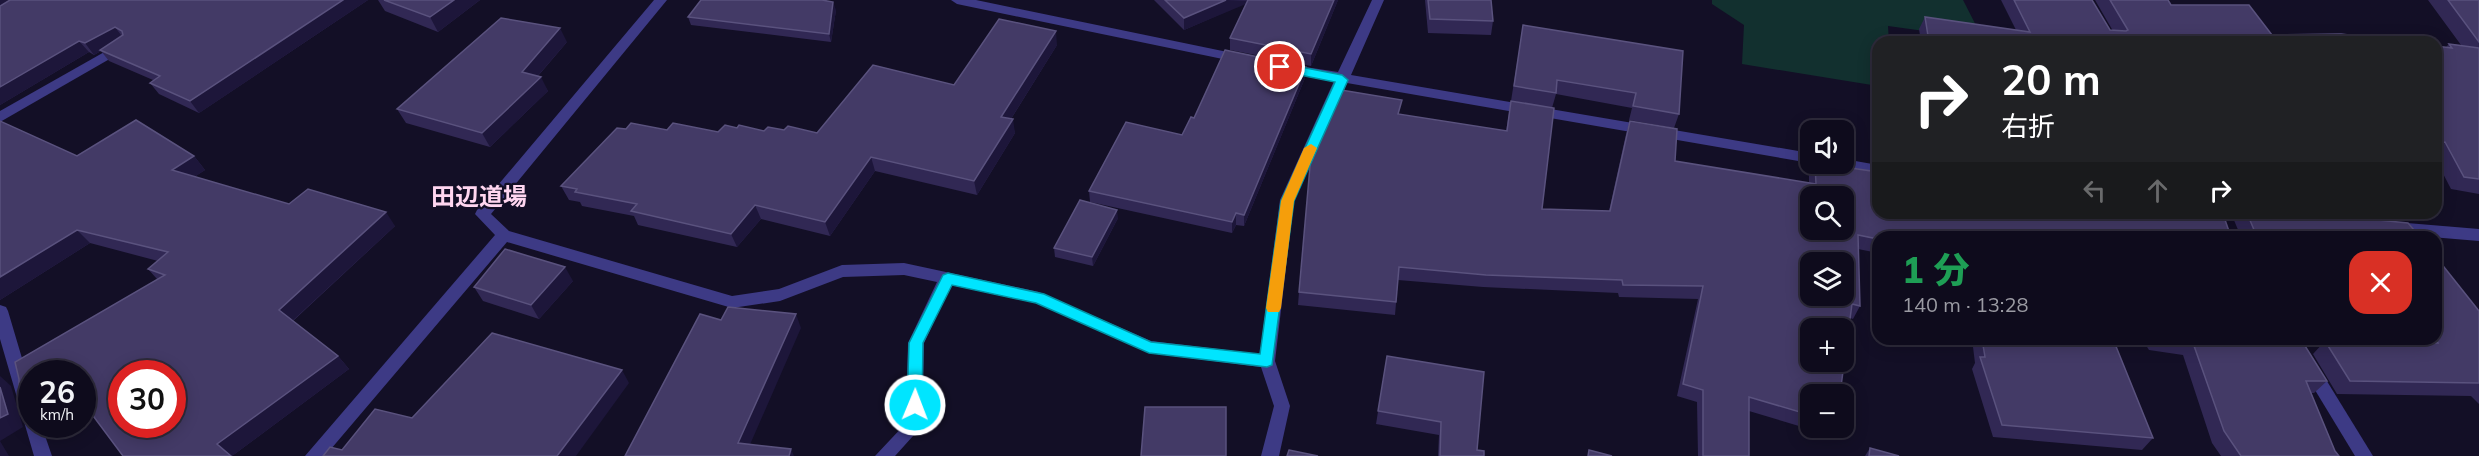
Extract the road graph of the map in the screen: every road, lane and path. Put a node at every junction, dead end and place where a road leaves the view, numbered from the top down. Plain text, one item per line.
1 (661, 0) edge
2 (957, 0) edge
3 (1378, 0) edge
4 (123, 45) edge
5 (1254, 62) edge
6 (1276, 66) edge
7 (1342, 80) junction
8 (0, 117) edge
9 (1800, 156) edge
10 (1854, 166) edge
11 (1872, 169) edge
12 (2384, 226) edge
13 (2437, 231) edge
14 (2442, 231) edge
15 (504, 235) junction
16 (2479, 235) edge
17 (948, 278) junction
18 (0, 311) edge
19 (2296, 345) edge
20 (1267, 361) junction
21 (18, 375) edge
22 (37, 438) edge
23 (43, 456) edge
24 (314, 456) edge
25 (884, 456) edge
26 (1270, 456) edge
27 (2364, 456) edge

1 - 15 street
2 - 5 street
3 - 7 street
4 - 8 street
6 - 7 street
7 - 9 street
7 - 20 street
10 - 11 street
12 - 13 street
14 - 16 street
15 - 17 street
15 - 24 street
17 - 20 street
17 - 25 street
18 - 21 street
19 - 27 street
20 - 26 street
22 - 23 street

